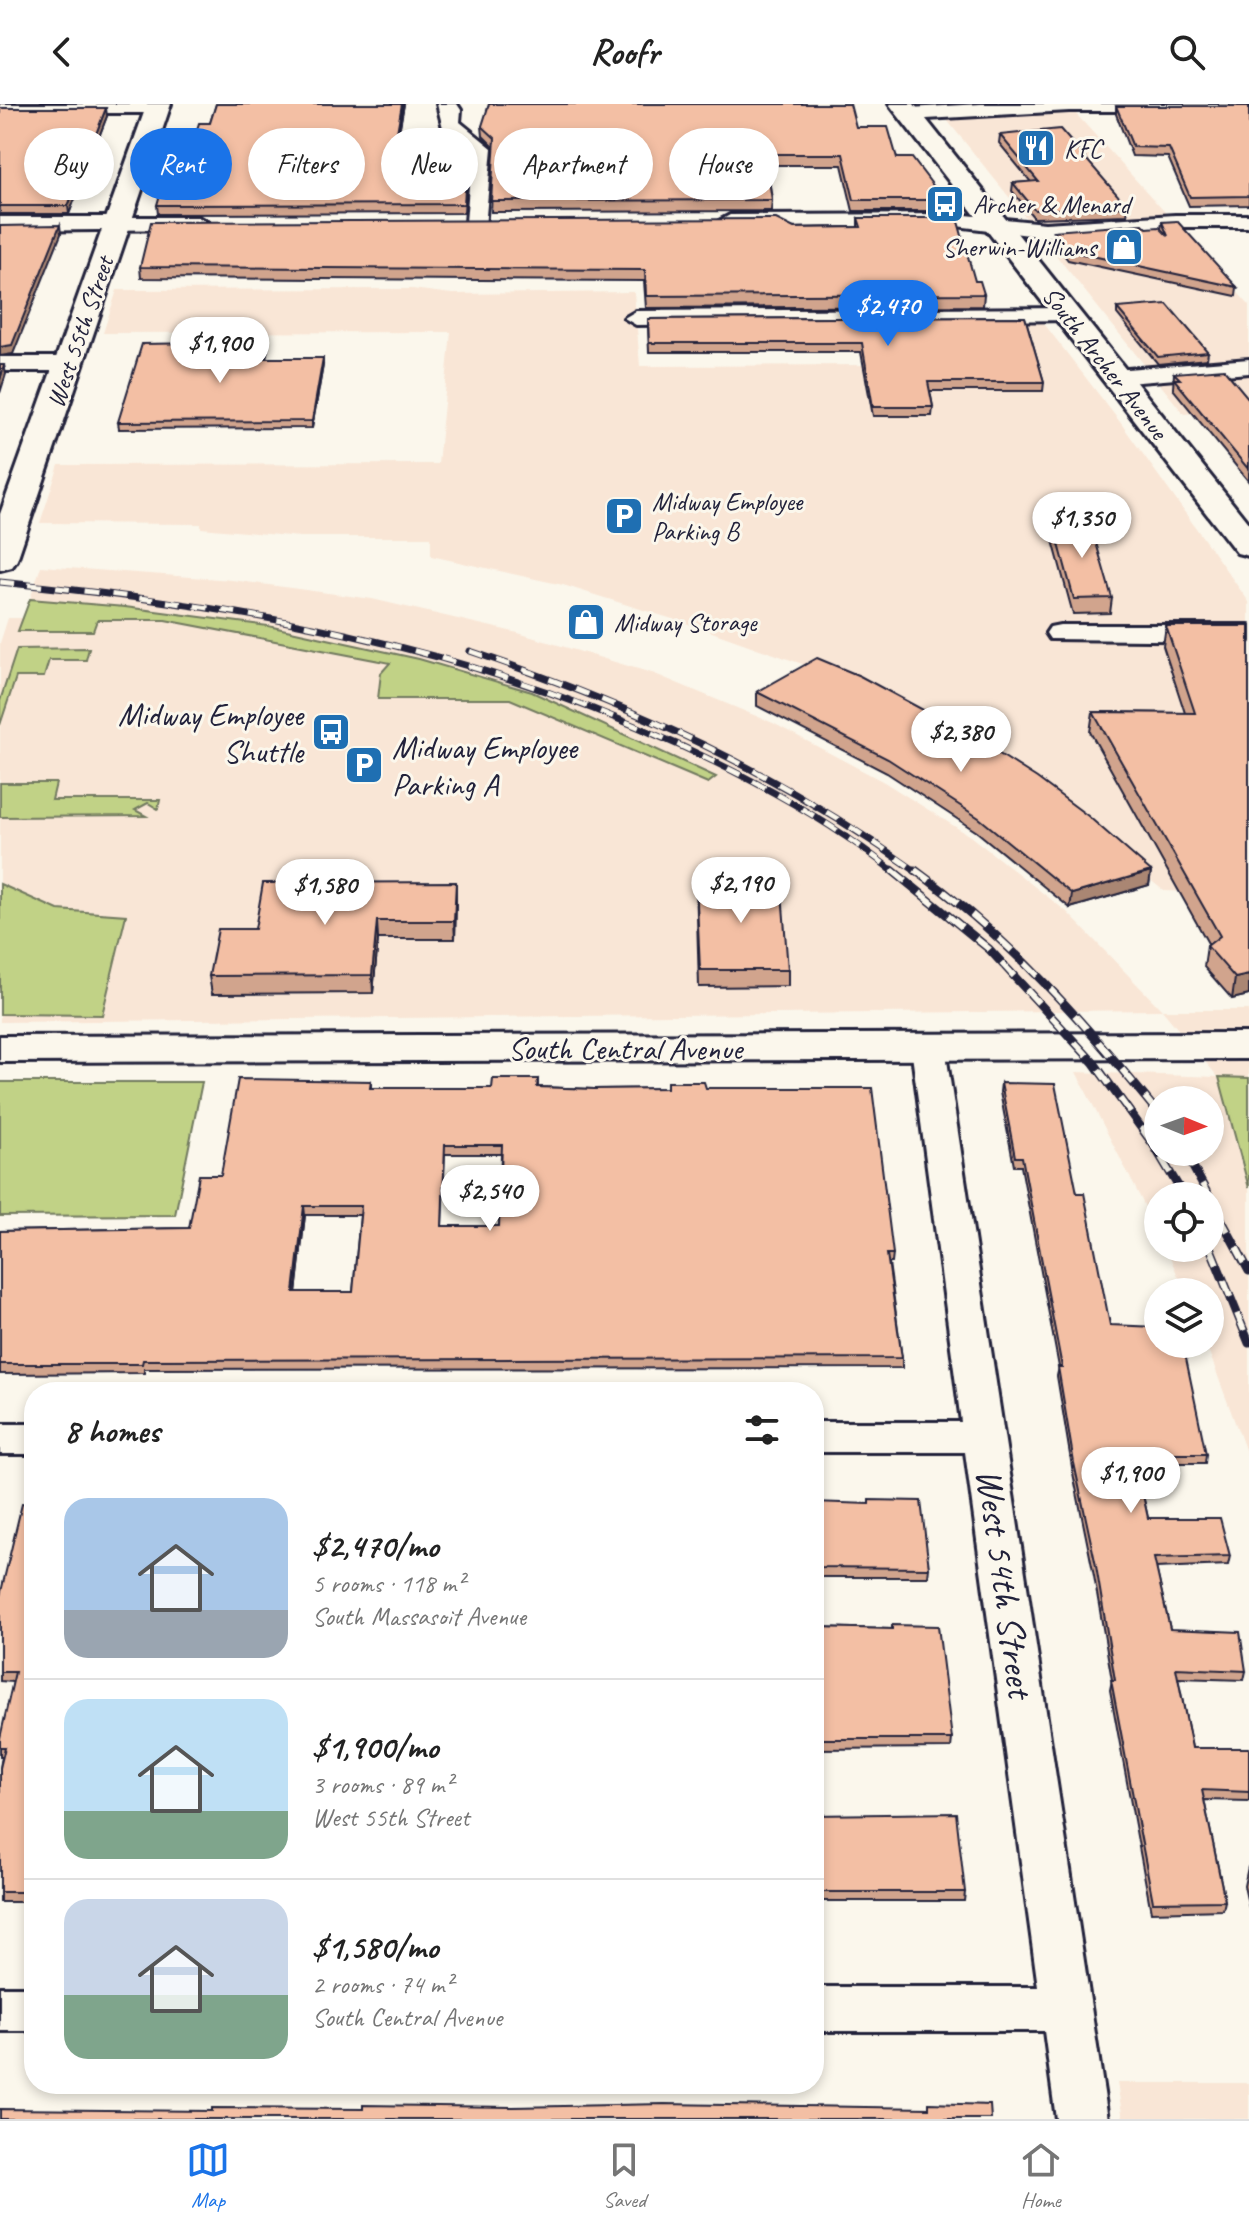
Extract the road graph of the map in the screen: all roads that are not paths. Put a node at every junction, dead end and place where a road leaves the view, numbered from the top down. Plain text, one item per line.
1 (447, 104) edge
2 (1249, 105) edge
3 (159, 106) edge
4 (0, 107) edge
5 (905, 109) edge
6 (703, 221) edge
7 (1249, 221) edge
8 (477, 222) edge
9 (118, 223) junction
10 (228, 223) edge
11 (0, 224) edge
12 (996, 225) junction
13 (1067, 315) junction
14 (636, 318) dead end
15 (0, 364) edge
16 (68, 364) junction
17 (1249, 366) edge
18 (1115, 377) junction
19 (1249, 546) edge
20 (0, 560) edge
21 (1060, 633) dead end
22 (1249, 633) edge
23 (1249, 1046) edge
24 (928, 1047) junction
25 (0, 1049) edge
26 (824, 1437) edge
27 (984, 1437) junction
28 (0, 1439) edge
29 (24, 1439) edge
30 (0, 2009) edge
31 (24, 2009) edge
32 (824, 2009) edge
33 (1067, 2009) junction
34 (1082, 2119) edge

1 - 8 street
2 - 5 street
3 - 4 street
3 - 9 main road, West 55th Street
5 - 12 main road, South Archer Avenue
6 - 12 street
7 - 12 street
9 - 10 street
9 - 11 street
9 - 16 main road, West 55th Street
12 - 13 main road, South Archer Avenue
13 - 14 street
13 - 18 main road, South Archer Avenue
15 - 16 street
16 - 20 main road, West 55th Street
17 - 18 street
18 - 19 main road, South Archer Avenue
21 - 22 street
23 - 24 main road, South Central Avenue
24 - 25 main road, South Central Avenue
24 - 27 street, West 54th Street
26 - 27 street
27 - 33 street, West 54th Street
28 - 29 street
30 - 31 street
32 - 33 street
33 - 34 street, West 54th Street

